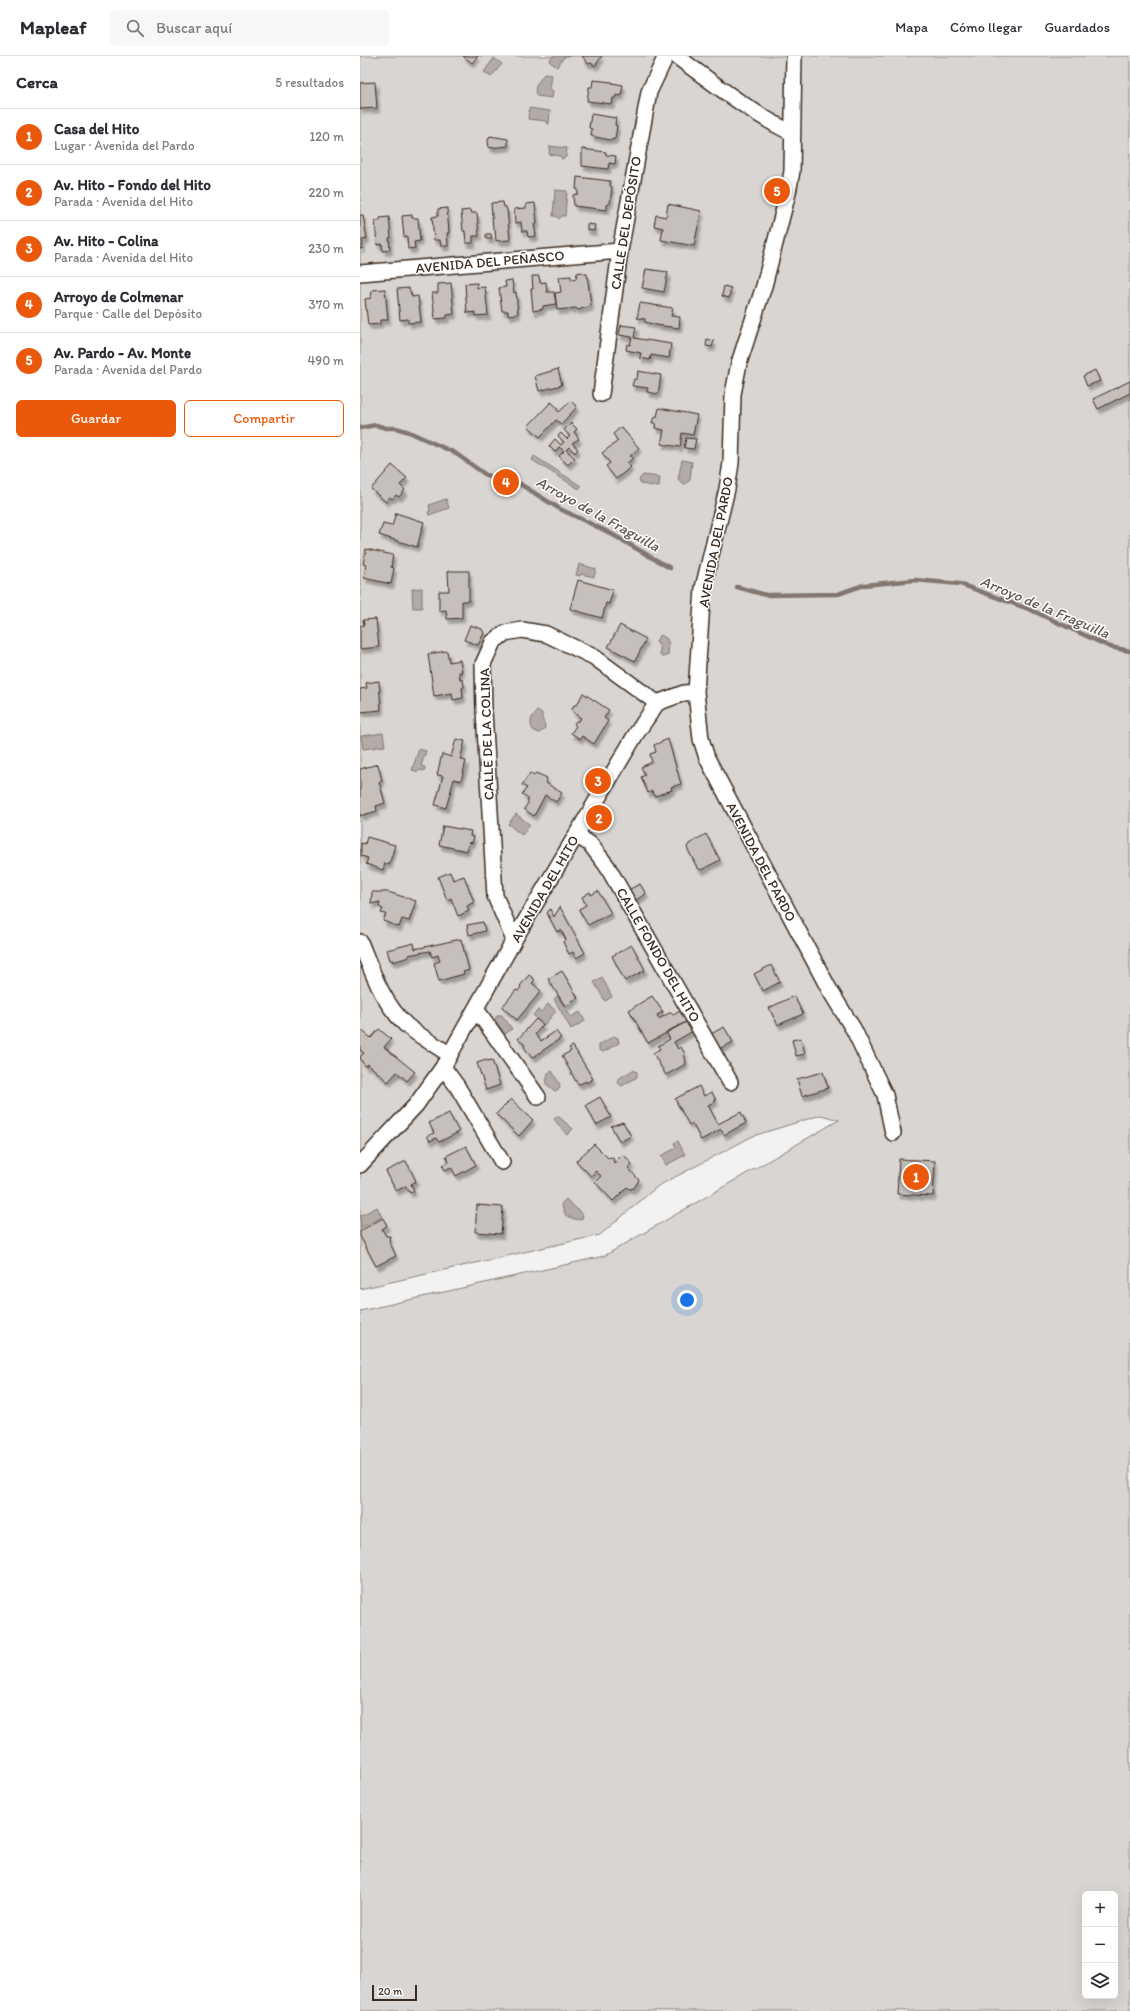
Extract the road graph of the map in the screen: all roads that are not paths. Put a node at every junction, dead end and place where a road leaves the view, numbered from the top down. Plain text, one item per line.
1 (666, 56) edge
2 (676, 56) edge
3 (794, 56) edge
4 (792, 133) junction
5 (620, 251) junction
6 (360, 273) edge
7 (601, 394) dead end
8 (696, 692) junction
9 (656, 703) junction
10 (576, 835) junction
11 (514, 940) junction
12 (360, 942) edge
13 (476, 1009) junction
14 (446, 1061) junction
15 (730, 1082) dead end
16 (538, 1097) dead end
17 (893, 1133) dead end
18 (502, 1162) dead end
19 (360, 1165) edge

1 - 5 street, CALLE DEL DEPÓSITO
2 - 4 street
3 - 4 street, AVENIDA DEL PARDO
4 - 8 street, AVENIDA DEL PARDO
5 - 6 street, AVENIDA DEL PEÑASCO
5 - 7 street, CALLE DEL DEPÓSITO
8 - 9 street
8 - 17 street, AVENIDA DEL PARDO
9 - 10 street, AVENIDA DEL HITO
9 - 11 street, CALLE DE LA COLINA
10 - 11 street, AVENIDA DEL HITO
10 - 15 street, CALLE FONDO DEL HITO
11 - 13 street, AVENIDA DEL HITO
12 - 14 street
13 - 14 street, AVENIDA DEL HITO
13 - 16 street
14 - 18 street
14 - 19 street, AVENIDA DEL HITO

